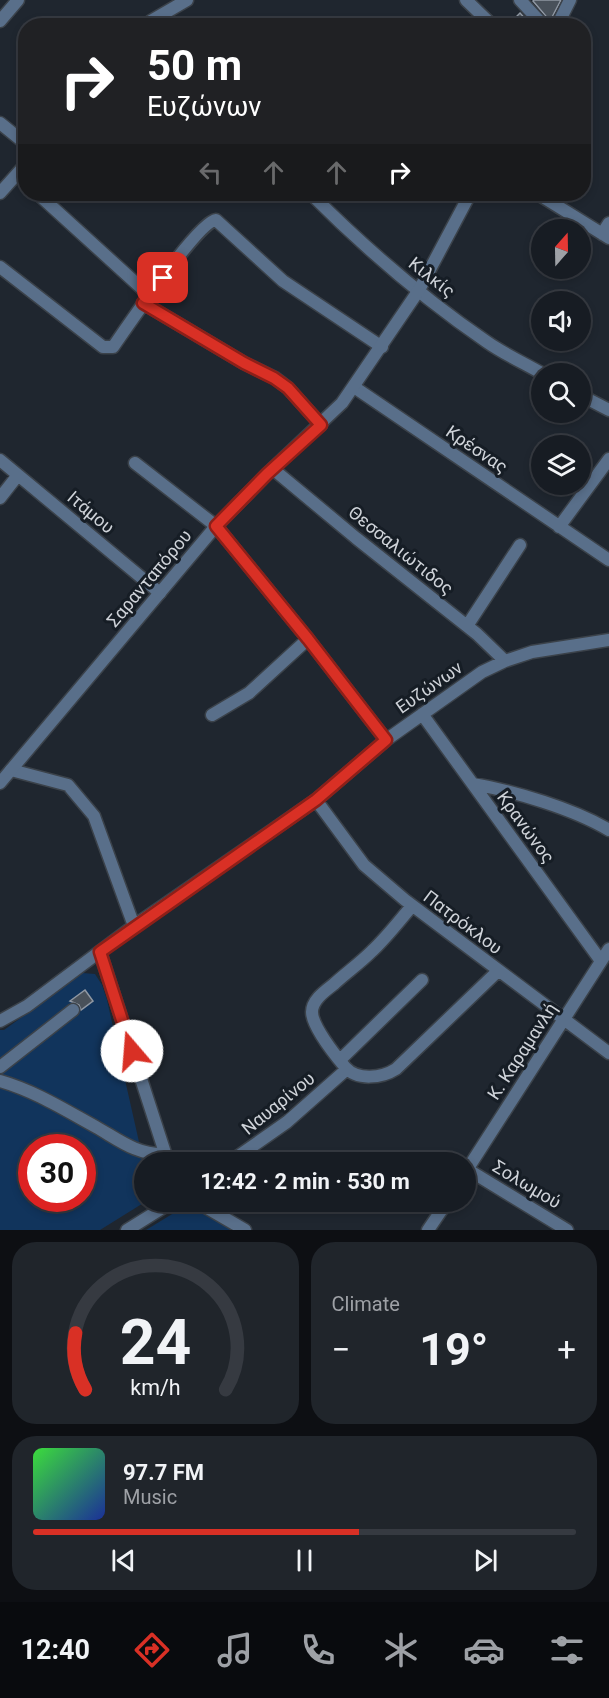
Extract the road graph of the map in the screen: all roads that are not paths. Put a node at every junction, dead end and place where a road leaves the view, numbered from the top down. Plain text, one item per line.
1 (18, 0) edge
2 (187, 0) edge
3 (466, 0) edge
4 (520, 0) edge
5 (570, 0) edge
6 (157, 18) edge
7 (485, 18) edge
8 (537, 18) edge
9 (561, 18) edge
10 (0, 21) edge
11 (0, 123) edge
12 (18, 138) edge
13 (18, 178) edge
14 (0, 194) edge
15 (45, 201) edge
16 (318, 201) edge
17 (466, 201) edge
18 (551, 201) edge
19 (607, 232) edge
20 (0, 267) edge
21 (420, 290) junction
22 (146, 299) junction
23 (382, 346) junction
24 (531, 367) edge
25 (354, 387) junction
26 (591, 401) edge
27 (609, 410) edge
28 (321, 425) junction
29 (609, 459) edge
30 (0, 460) edge
31 (135, 463) dead end
32 (273, 469) junction
33 (18, 475) junction
34 (0, 498) edge
35 (216, 526) junction
36 (559, 526) junction
37 (520, 545) dead end
38 (609, 560) edge
39 (160, 592) junction
40 (467, 626) junction
41 (308, 639) junction
42 (609, 640) edge
43 (505, 661) junction
44 (423, 714) junction
45 (212, 716) dead end
46 (386, 740) junction
47 (11, 770) junction
48 (1, 781) edge
49 (473, 784) junction
50 (316, 800) junction
51 (609, 830) edge
52 (412, 906) junction
53 (134, 926) junction
54 (609, 949) edge
55 (100, 952) junction
56 (601, 961) junction
57 (498, 971) junction
58 (422, 980) dead end
59 (73, 1010) dead end
60 (563, 1020) junction
61 (0, 1021) edge
62 (609, 1053) edge
63 (343, 1065) junction
64 (0, 1067) edge
65 (0, 1081) edge
66 (146, 1152) edge
67 (164, 1152) edge
68 (244, 1152) edge
69 (476, 1155) edge
70 (476, 1177) edge
71 (156, 1212) edge
72 (214, 1212) edge
73 (440, 1212) edge
74 (127, 1230) edge
75 (245, 1230) edge
76 (428, 1230) edge
77 (567, 1230) edge

1 - 10 street
2 - 6 street
3 - 7 street
4 - 8 street
5 - 9 street
11 - 12 street
13 - 14 street
15 - 22 street
16 - 21 street, Κιλκίς
17 - 21 street, Σαρανταπόρου
18 - 19 street
20 - 22 street
21 - 23 street, Σαρανταπόρου
21 - 24 street, Κιλκίς
22 - 23 street
22 - 28 street
23 - 25 street, Σαρανταπόρου
25 - 28 street, Σαρανταπόρου
25 - 36 street, Κρέσνας
26 - 27 street
28 - 32 street, Σαρανταπόρου
29 - 36 street
30 - 33 street, Ιτάμου
31 - 35 street
32 - 35 street, Σαρανταπόρου
32 - 40 street, Θεσσαλιώτιδος
33 - 34 street
33 - 39 street, Ιτάμου
35 - 39 street, Σαρανταπόρου
35 - 41 street
36 - 38 street, Κρέσνας
37 - 40 street
39 - 47 street, Σαρανταπόρου
40 - 43 street, Θεσσαλιώτιδος
41 - 45 street
41 - 46 street
42 - 43 street, Ευζώνων
43 - 44 street, Ευζώνων
44 - 46 street, Ευζώνων
44 - 49 street, Κρανώνος
46 - 50 street, Ευζώνων
47 - 48 street, Σαρανταπόρου
47 - 53 street
49 - 51 street
49 - 56 street, Κρανώνος
50 - 52 street, Πατρόκλου
50 - 53 street, Ευζώνων
52 - 57 street, Πατρόκλου
52 - 63 street
53 - 55 street, Ευζώνων
54 - 56 street, Κ. Καραμανλή
55 - 61 street, Ευζώνων
55 - 67 street
56 - 60 street, Κ. Καραμανλή
57 - 60 street, Πατρόκλου
57 - 63 street
58 - 63 street, Ναυαρίνου
59 - 64 street
60 - 62 street, Πατρόκλου
60 - 69 street, Κ. Καραμανλή
63 - 68 street, Ναυαρίνου
65 - 66 street
70 - 77 street, Σολωμού
71 - 74 street
72 - 75 street
73 - 76 street

